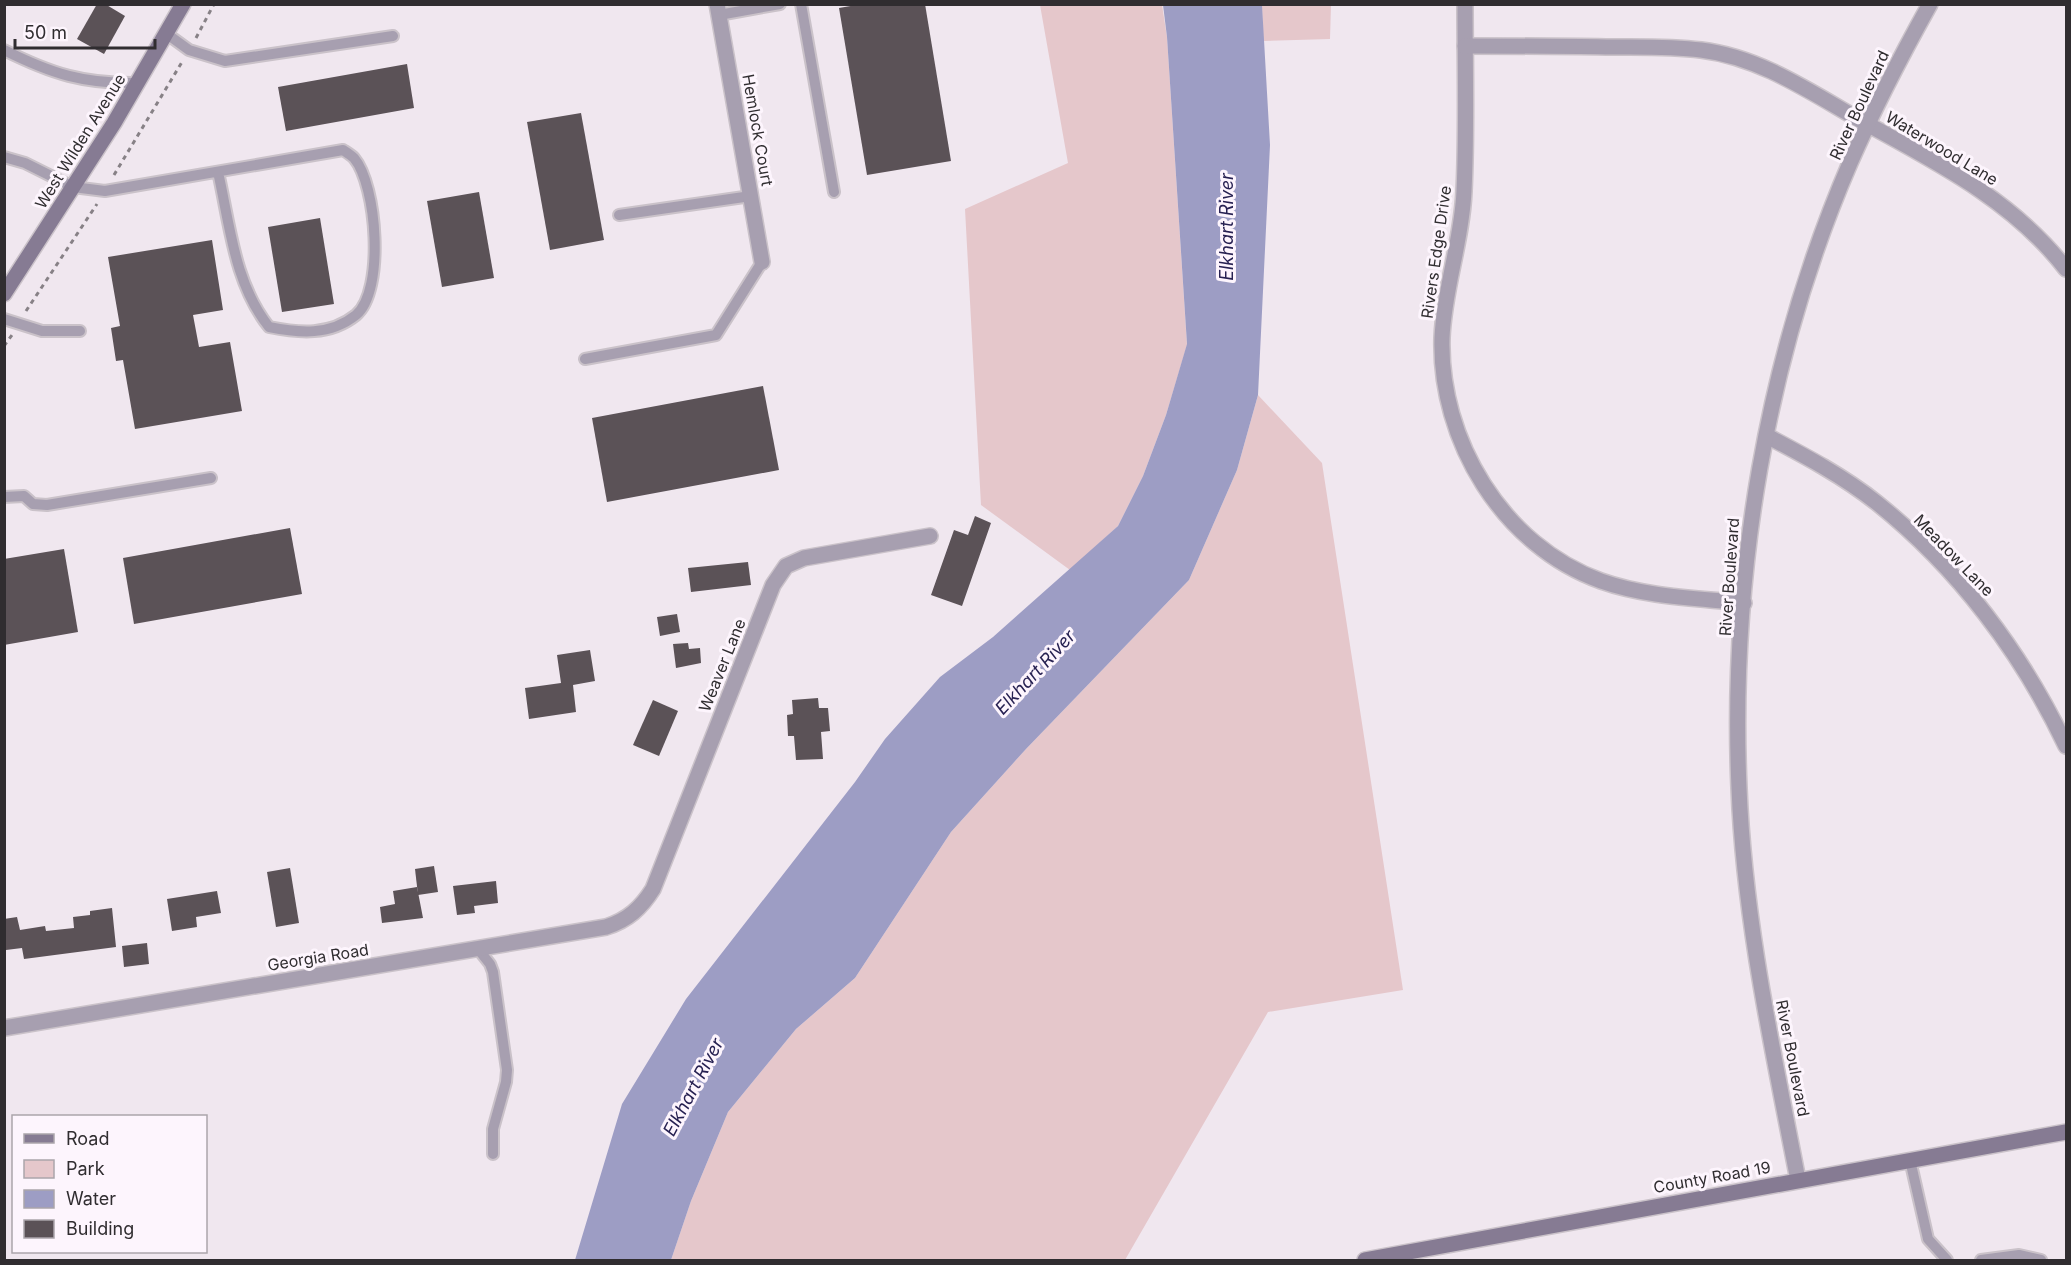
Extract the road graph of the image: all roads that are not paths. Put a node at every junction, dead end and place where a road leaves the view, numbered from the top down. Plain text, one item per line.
1 (183, 4) edge
2 (780, 4) edge
3 (801, 4) edge
4 (1465, 4) edge
5 (1930, 4) edge
6 (718, 10) edge
7 (167, 34) junction
8 (393, 36) dead end
9 (1465, 46) junction
10 (4, 50) edge
11 (138, 83) junction
12 (1868, 124) junction
13 (4, 157) edge
14 (218, 172) junction
15 (73, 187) junction
16 (834, 192) dead end
17 (751, 196) junction
18 (619, 214) dead end
19 (762, 262) joint
20 (2067, 269) edge
21 (4, 294) edge
22 (4, 319) edge
23 (80, 331) dead end
24 (585, 359) dead end
25 (1767, 436) junction
26 (211, 478) dead end
27 (4, 497) edge
28 (930, 536) dead end
29 (1743, 603) junction
30 (2067, 746) edge
31 (634, 913) joint
32 (478, 949) junction
33 (4, 1028) edge
34 (2067, 1132) edge
35 (493, 1154) dead end
36 (1910, 1160) junction
37 (1798, 1180) junction
38 (1365, 1260) edge
39 (1947, 1260) edge
40 (1981, 1260) edge
41 (2041, 1260) edge

1 - 7 street, West Wilden Avenue
2 - 6 lane
3 - 16 lane
4 - 9 street, Rivers Edge Drive
5 - 12 street, River Boulevard
6 - 17 street, Hemlock Court
7 - 8 lane
7 - 11 street, West Wilden Avenue
9 - 12 street, Waterwood Lane
9 - 29 street, Rivers Edge Drive
10 - 11 lane
11 - 15 street, West Wilden Avenue
12 - 20 street, Waterwood Lane
12 - 25 street, River Boulevard
13 - 15 lane
14 - 14 lane
14 - 15 lane
15 - 21 street, West Wilden Avenue
17 - 18 lane
17 - 19 street, Hemlock Court
19 - 24 lane
22 - 23 lane
25 - 29 street, River Boulevard
25 - 30 street, Meadow Lane
26 - 27 lane
28 - 31 street, Weaver Lane
29 - 37 street, River Boulevard
31 - 32 street, Georgia Road
32 - 33 street, Georgia Road
32 - 35 lane
34 - 36 street, County Road 19
36 - 37 street, County Road 19
36 - 39 lane
37 - 38 street, County Road 19
40 - 41 lane

